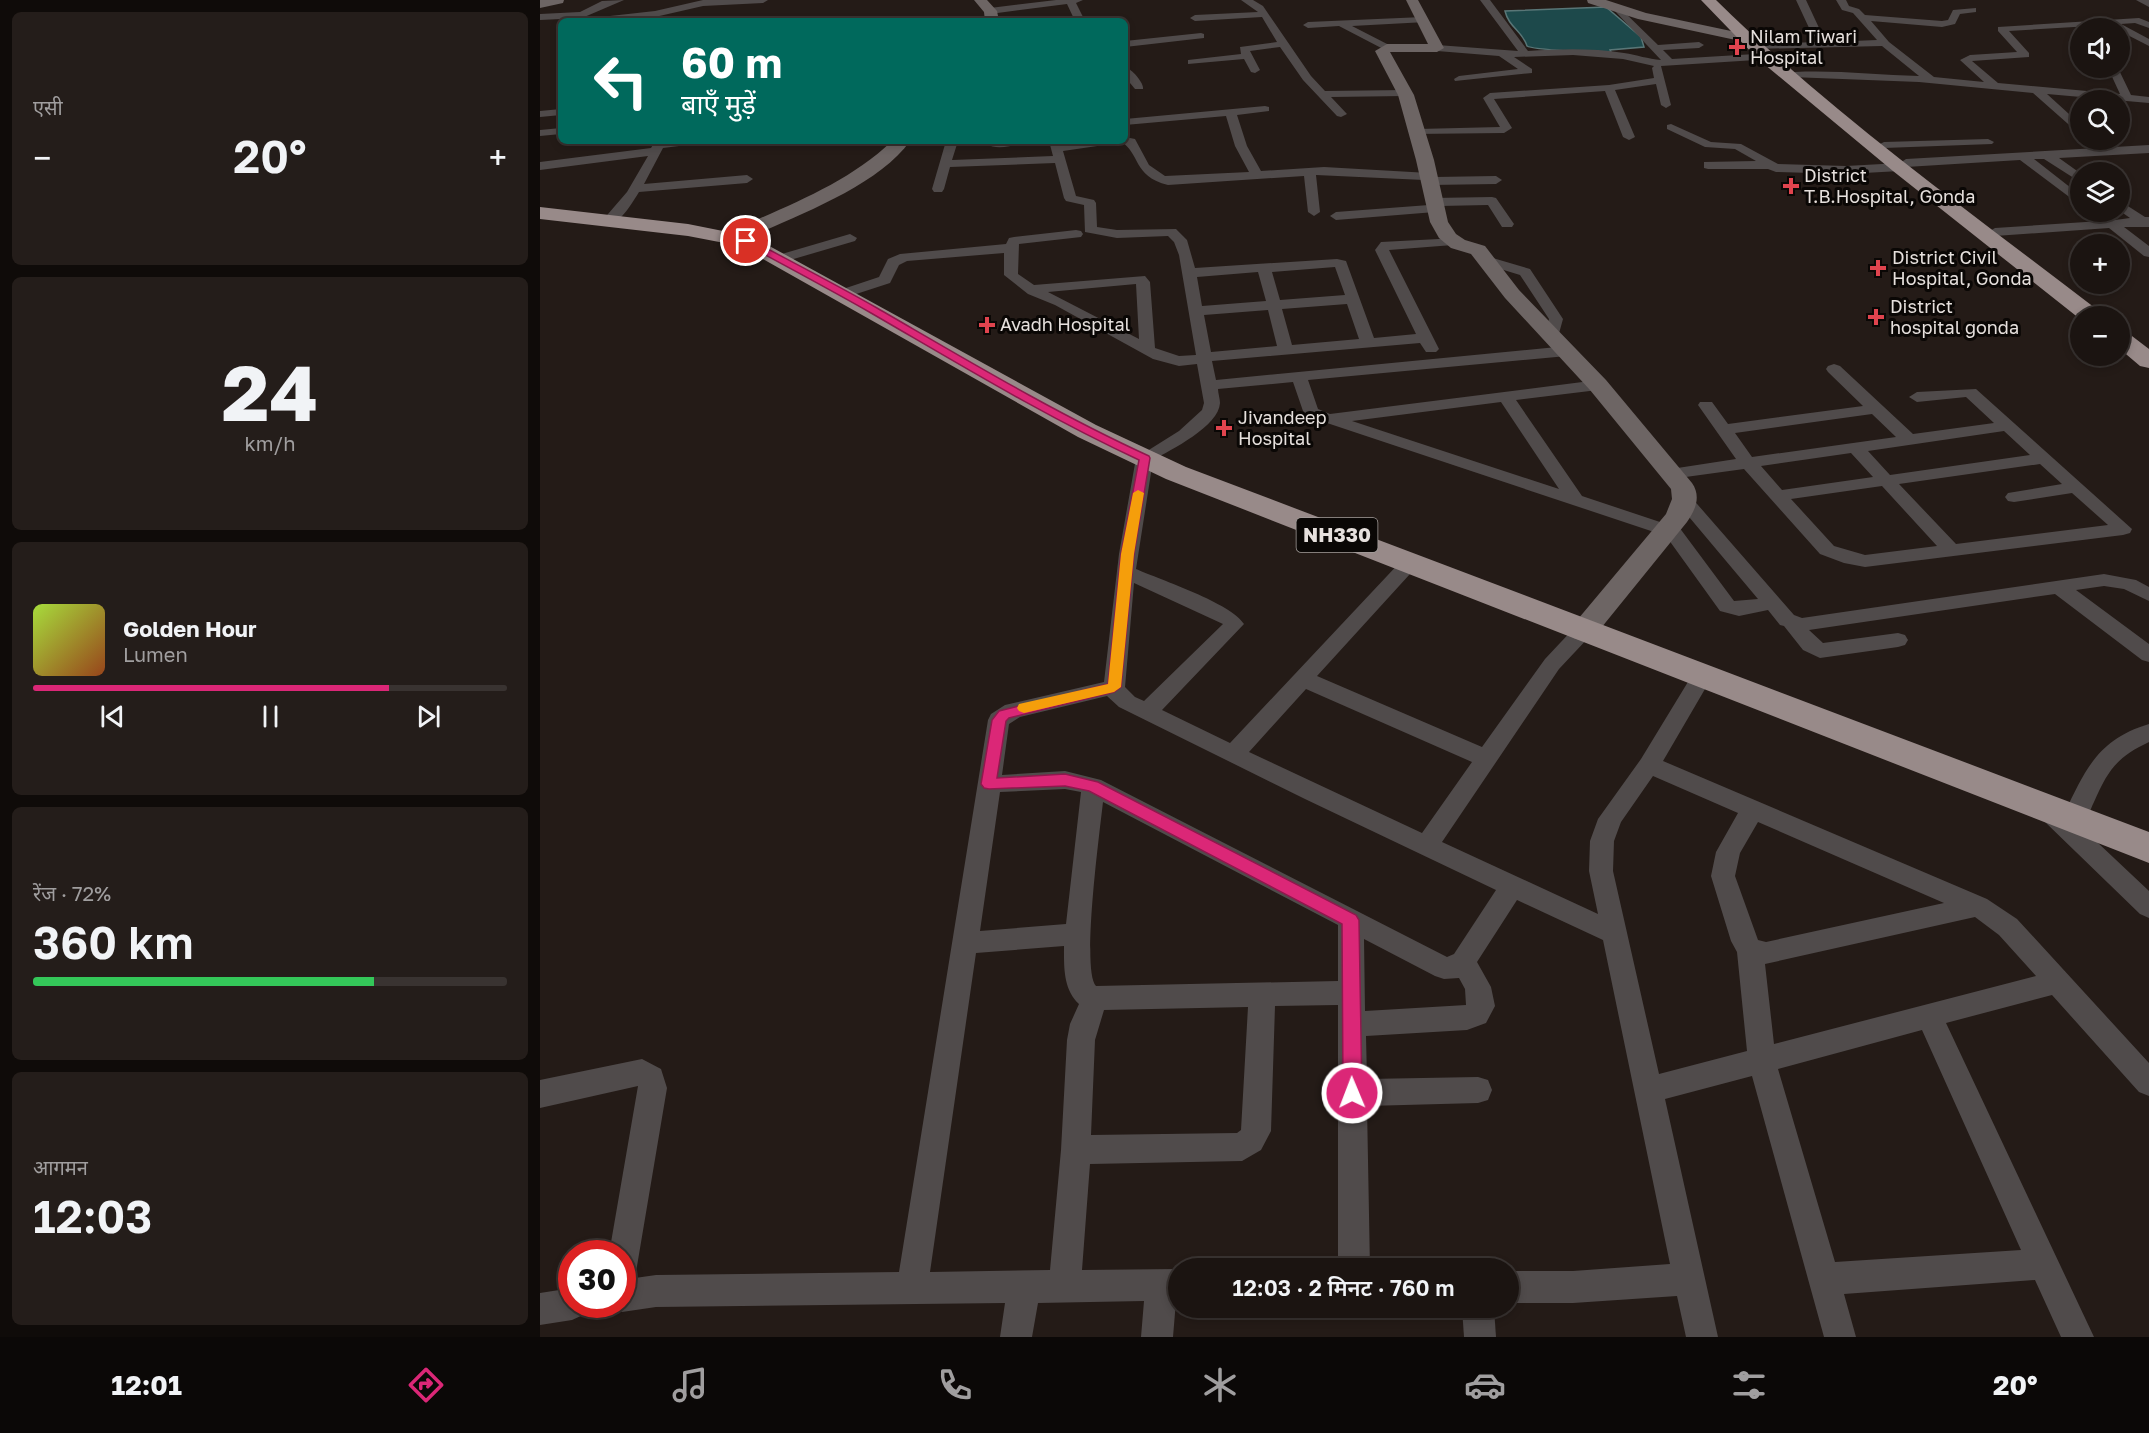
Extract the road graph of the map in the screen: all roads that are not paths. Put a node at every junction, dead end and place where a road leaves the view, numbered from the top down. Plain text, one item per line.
1 (620, 0) edge
2 (763, 0) edge
3 (980, 0) edge
4 (1412, 0) edge
5 (1485, 0) edge
6 (1593, 0) edge
7 (1708, 0) edge
8 (1718, 0) edge
9 (1800, 0) edge
10 (1841, 0) edge
11 (2141, 0) edge
12 (1074, 1) edge
13 (1247, 2) edge
14 (2149, 4) edge
15 (698, 5) edge
16 (741, 6) edge
17 (1218, 6) dead end
18 (1868, 7) dead end
19 (1617, 8) junction
20 (544, 9) edge
21 (1973, 10) dead end
22 (1902, 11) dead end
23 (2121, 11) dead end
24 (991, 16) edge
25 (667, 17) edge
26 (646, 18) edge
27 (1079, 18) edge
28 (1267, 18) junction
29 (1864, 18) junction
30 (2149, 19) edge
31 (1423, 20) junction
32 (2136, 20) junction
33 (558, 21) edge
34 (2130, 21) edge
35 (1340, 23) junction
36 (1233, 24) dead end
37 (1308, 25) dead end
38 (2149, 25) edge
39 (2070, 26) edge
40 (2054, 27) junction
41 (2130, 32) edge
42 (2070, 35) edge
43 (1201, 36) dead end
44 (1887, 39) junction
45 (2149, 42) edge
46 (1128, 44) edge
47 (1283, 44) junction
48 (1699, 45) dead end
49 (1827, 46) junction
50 (1387, 48) junction
51 (1437, 48) junction
52 (1654, 48) junction
53 (1760, 49) junction
54 (1502, 52) junction
55 (1525, 53) junction
56 (1247, 56) junction
57 (1208, 60) junction
58 (1192, 62) dead end
59 (1655, 62) junction
60 (1669, 62) junction
61 (1255, 70) dead end
62 (1128, 74) edge
63 (1217, 74) dead end
64 (1795, 75) junction
65 (1459, 79) dead end
66 (1660, 80) junction
67 (1931, 80) junction
68 (1139, 87) dead end
69 (1996, 87) junction
70 (1609, 88) junction
71 (2037, 91) junction
72 (1405, 93) junction
73 (1324, 94) junction
74 (2070, 94) edge
75 (2130, 98) edge
76 (2149, 100) edge
77 (1666, 105) dead end
78 (1265, 109) dead end
79 (1230, 111) junction
80 (558, 112) edge
81 (540, 114) edge
82 (1341, 114) dead end
83 (2070, 120) edge
84 (1128, 122) edge
85 (1671, 127) dead end
86 (558, 131) edge
87 (1418, 132) junction
88 (540, 133) edge
89 (1629, 137) dead end
90 (1128, 140) edge
91 (1988, 142) dead end
92 (899, 144) edge
93 (951, 144) edge
94 (1091, 144) edge
95 (1884, 145) junction
96 (658, 146) edge
97 (1058, 149) edge
98 (2149, 149) edge
99 (2047, 155) junction
100 (2022, 156) junction
101 (945, 164) junction
102 (1708, 165) dead end
103 (1770, 165) junction
104 (1903, 165) junction
105 (540, 166) edge
106 (2070, 171) edge
107 (1310, 172) junction
108 (1257, 175) junction
109 (642, 176) junction
110 (1429, 179) junction
111 (1496, 180) dead end
112 (634, 189) junction
113 (938, 189) dead end
114 (2070, 193) edge
115 (1434, 205) junction
116 (2130, 212) edge
117 (540, 213) edge
118 (1314, 213) dead end
119 (1336, 216) dead end
120 (609, 221) junction
121 (2108, 222) edge
122 (2147, 223) edge
123 (2111, 224) junction
124 (1507, 225) dead end
125 (1995, 232) junction
126 (1076, 234) dead end
127 (732, 238) junction
128 (850, 238) dead end
129 (1453, 241) junction
130 (1011, 248) junction
131 (2149, 253) edge
132 (780, 260) junction
133 (1264, 268) junction
134 (1189, 273) junction
135 (1030, 289) junction
136 (842, 294) junction
137 (1353, 299) junction
138 (1273, 305) junction
139 (2079, 306) edge
140 (2088, 306) edge
141 (1196, 311) junction
142 (1425, 338) junction
143 (2130, 339) edge
144 (1368, 343) junction
145 (2130, 346) edge
146 (1147, 350) junction
147 (1286, 350) junction
148 (1567, 351) junction
149 (2149, 354) edge
150 (1204, 358) junction
151 (2149, 361) edge
152 (1438, 363) junction
153 (1834, 369) dead end
154 (1299, 377) junction
155 (1209, 385) junction
156 (1598, 385) junction
157 (1506, 397) junction
158 (1917, 397) dead end
159 (1706, 405) dead end
160 (1876, 409) junction
161 (1328, 419) junction
162 (2006, 426) junction
163 (1724, 430) junction
164 (1908, 439) junction
165 (1854, 446) junction
166 (1145, 458) junction
167 (2042, 458) junction
168 (1747, 462) junction
169 (1671, 474) junction
170 (1886, 480) junction
171 (2076, 488) junction
172 (1778, 496) junction
173 (2014, 498) dead end
174 (1577, 501) junction
175 (1685, 501) junction
176 (1667, 529) junction
177 (1950, 550) junction
178 (1410, 563) junction
179 (1125, 572) junction
180 (2059, 587) junction
181 (2149, 596) edge
182 (1773, 603) junction
183 (1793, 624) junction
184 (1583, 631) junction
185 (1898, 640) dead end
186 (2149, 655) edge
187 (1701, 677) junction
188 (1301, 678) junction
189 (1114, 687) junction
190 (1146, 711) junction
191 (2149, 732) edge
192 (1233, 753) junction
193 (1488, 759) junction
194 (1649, 765) junction
195 (989, 784) junction
196 (1093, 786) junction
197 (2045, 807) junction
198 (1753, 809) junction
199 (2074, 819) junction
200 (1426, 846) junction
201 (2149, 848) edge
202 (1512, 886) junction
203 (1978, 906) junction
204 (2149, 907) edge
205 (1351, 920) junction
206 (1615, 934) junction
207 (1077, 941) junction
208 (964, 943) junction
209 (1750, 950) junction
210 (1463, 962) junction
211 (2057, 982) junction
212 (1351, 993) junction
213 (1262, 994) junction
214 (1095, 998) junction
215 (1929, 1016) junction
216 (1352, 1024) junction
217 (1761, 1060) junction
218 (2149, 1083) edge
219 (1478, 1090) dead end
220 (1649, 1090) junction
221 (1352, 1093) junction
222 (540, 1094) edge
223 (1076, 1150) junction
224 (627, 1240) edge
225 (1354, 1258) edge
226 (2044, 1264) junction
227 (1691, 1279) junction
228 (1824, 1279) junction
229 (1168, 1285) edge
230 (1065, 1286) junction
231 (1024, 1287) junction
232 (1519, 1287) edge
233 (912, 1288) junction
234 (1168, 1293) edge
235 (636, 1294) edge
236 (558, 1306) edge
237 (540, 1309) edge
238 (1479, 1318) edge
239 (1016, 1337) edge
240 (1157, 1337) edge
241 (1480, 1337) edge
242 (1702, 1337) edge
243 (1840, 1337) edge
244 (2078, 1337) edge

1 - 20 street
2 - 16 street
3 - 24 street
4 - 31 street
5 - 55 street
6 - 19 street
7 - 53 highway
8 - 53 highway
9 - 49 street
10 - 29 street
11 - 14 street
12 - 24 street
12 - 27 street
13 - 28 street
15 - 16 street
15 - 25 street
17 - 28 street
18 - 22 street
19 - 52 street
19 - 53 street
20 - 33 street
21 - 29 street
23 - 32 street
25 - 26 street
28 - 36 street
28 - 47 street
29 - 44 street
30 - 32 street
31 - 35 street
31 - 51 street
32 - 34 street
32 - 38 street
35 - 37 street
35 - 50 street
39 - 40 street
40 - 42 street
40 - 69 street
41 - 45 street
43 - 46 street
44 - 49 street
44 - 67 street
47 - 56 street
47 - 73 street
48 - 52 street
49 - 53 street
50 - 51 street
50 - 72 street
51 - 54 street
52 - 60 street
53 - 60 street
53 - 64 highway
53 - 104 highway
54 - 55 street
54 - 65 street
55 - 59 street
56 - 57 street
56 - 61 street
57 - 58 street
57 - 63 street
59 - 60 street
59 - 66 street
62 - 68 street
64 - 67 street
64 - 95 highway
66 - 70 street
66 - 77 street
67 - 69 street
69 - 71 street
70 - 87 street
70 - 89 street
71 - 74 street
71 - 83 street
72 - 73 street
72 - 87 street
73 - 82 street
75 - 76 street
78 - 79 street
79 - 84 street
79 - 108 street
80 - 81 street
85 - 103 street
86 - 88 street
87 - 110 street
90 - 108 street
91 - 95 street
92 - 127 street
93 - 101 street
94 - 97 street
95 - 104 highway
96 - 105 street
96 - 109 street
97 - 101 street
97 - 134 street
98 - 99 street
99 - 100 street
99 - 106 street
100 - 104 street
100 - 114 street
101 - 113 street
102 - 103 street
103 - 104 street
104 - 125 highway
104 - 139 highway
107 - 108 street
107 - 110 street
107 - 118 street
109 - 112 street
109 - 112 street
110 - 111 street
110 - 115 street
112 - 120 street
115 - 119 street
115 - 124 street
115 - 129 street
116 - 122 street
117 - 120 highway, NH330
120 - 127 highway, NH330
121 - 123 street
122 - 123 street
123 - 125 street
123 - 131 street
125 - 140 highway
126 - 130 street
127 - 132 highway, NH330
128 - 132 street
129 - 142 street
129 - 148 street
130 - 135 street
130 - 136 street
132 - 136 highway, NH330
133 - 134 street
133 - 137 street
133 - 138 street
134 - 141 street
135 - 146 street
135 - 146 street
136 - 166 highway, NH330
137 - 138 street
137 - 144 street
138 - 141 street
138 - 147 street
141 - 150 street
142 - 144 street
142 - 152 street
143 - 149 highway
144 - 147 street
145 - 151 highway
146 - 150 street
147 - 150 street
148 - 152 street
148 - 156 street
150 - 155 street
152 - 154 street
153 - 160 street
154 - 155 street
154 - 161 street
155 - 166 street
156 - 157 street
156 - 169 street
157 - 161 street
157 - 174 street
158 - 162 street
159 - 163 street
160 - 163 street
160 - 164 street
161 - 174 street
162 - 164 street
162 - 167 street
163 - 168 street
164 - 165 street
165 - 168 street
165 - 170 street
166 - 178 highway, NH330
166 - 179 street
167 - 170 street
167 - 171 street
168 - 169 street
168 - 172 street
169 - 175 street
170 - 172 street
170 - 177 street
171 - 173 street
171 - 177 street
172 - 177 street
174 - 176 street
175 - 176 street
175 - 182 street
176 - 182 street
176 - 184 street
178 - 184 highway, NH330
178 - 188 street
179 - 189 street
179 - 190 street
180 - 181 street
180 - 183 street
180 - 186 street
182 - 183 street
183 - 185 street
184 - 187 highway, NH330
184 - 193 street
187 - 194 street
187 - 197 highway, NH330
188 - 192 street
188 - 193 street
189 - 190 street
189 - 195 street
190 - 192 street
191 - 199 street
192 - 200 street
193 - 200 street
194 - 198 street
194 - 206 street
195 - 196 street
195 - 208 street
196 - 205 street
196 - 207 street
197 - 199 highway, NH330
197 - 204 street
198 - 203 street
198 - 209 street
199 - 201 highway, NH330
200 - 202 street
202 - 206 street
202 - 210 street
203 - 209 street
203 - 211 street
205 - 210 street
205 - 212 street
206 - 220 street
207 - 208 street
207 - 214 street
208 - 233 street
209 - 217 street
210 - 216 street
211 - 215 street
211 - 218 street
212 - 213 street
212 - 216 street
213 - 214 street
213 - 223 street
214 - 223 street
215 - 217 street
215 - 226 street
216 - 221 street
217 - 220 street
217 - 228 street
219 - 221 street
220 - 227 street
221 - 225 street
222 - 224 street
223 - 230 street
226 - 228 street
226 - 244 street
227 - 232 street
227 - 242 street
228 - 243 street
229 - 230 street
230 - 231 street
231 - 233 street
231 - 239 street
233 - 235 street
234 - 240 street
236 - 237 street
238 - 241 street

